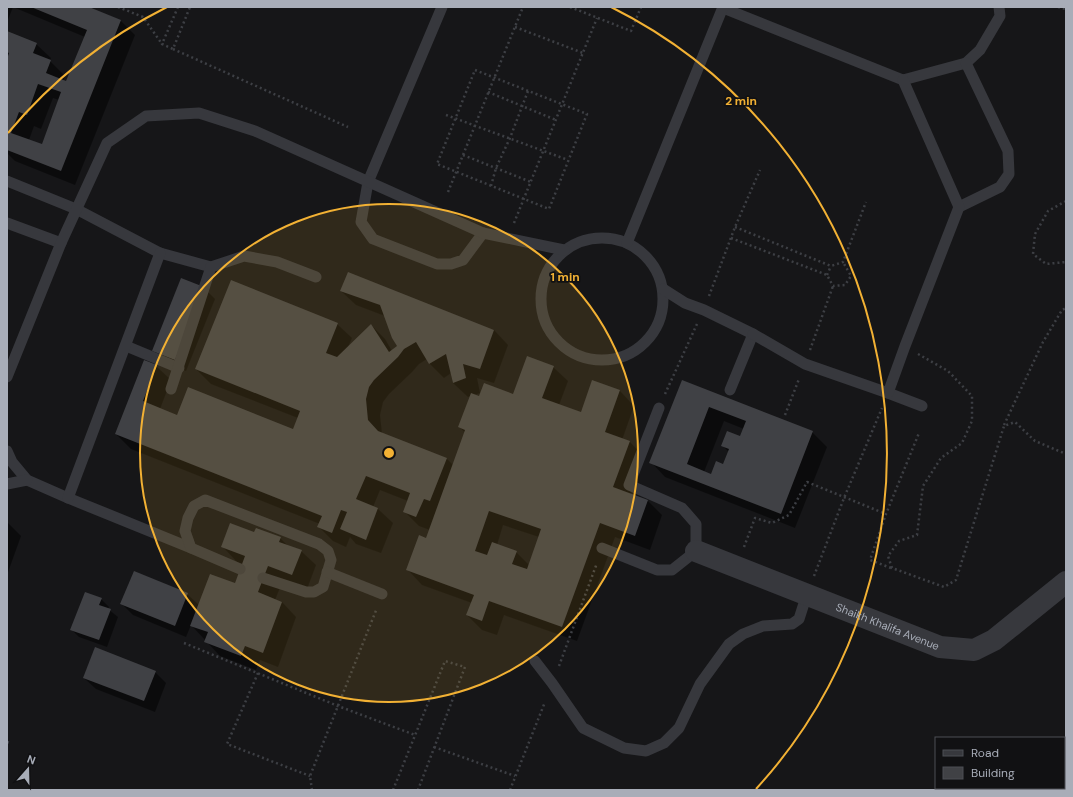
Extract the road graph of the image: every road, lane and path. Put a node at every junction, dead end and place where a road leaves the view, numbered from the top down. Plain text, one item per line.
1 (118, 7) edge
2 (178, 7) edge
3 (190, 7) edge
4 (442, 7) edge
5 (523, 7) edge
6 (570, 7) edge
7 (641, 7) edge
8 (999, 7) edge
9 (1058, 7) edge
10 (723, 8) edge
11 (1066, 9) edge
12 (597, 18) junction
13 (515, 28) junction
14 (162, 44) junction
15 (173, 49) junction
16 (583, 54) junction
17 (966, 63) junction
18 (494, 78) junction
19 (903, 80) junction
20 (528, 91) junction
21 (488, 92) junction
22 (562, 104) junction
23 (523, 106) junction
24 (446, 115) dead end
25 (455, 118) junction
26 (556, 120) junction
27 (475, 125) junction
28 (348, 127) dead end
29 (510, 138) junction
30 (544, 150) junction
31 (463, 155) junction
32 (568, 160) junction
33 (496, 168) junction
34 (760, 170) dead end
35 (456, 172) junction
36 (7, 181) edge
37 (368, 182) junction
38 (531, 182) junction
39 (491, 186) junction
40 (448, 192) dead end
41 (524, 199) junction
42 (1066, 200) edge
43 (866, 202) dead end
44 (958, 207) junction
45 (76, 209) junction
46 (7, 223) edge
47 (735, 227) junction
48 (484, 233) junction
49 (508, 238) junction
50 (731, 238) junction
51 (61, 243) junction
52 (627, 243) junction
53 (564, 250) junction
54 (160, 253) junction
55 (843, 262) junction
56 (1066, 262) edge
57 (830, 266) junction
58 (211, 267) junction
59 (827, 275) junction
60 (316, 277) dead end
61 (663, 289) junction
62 (1066, 308) edge
63 (704, 310) junction
64 (753, 334) junction
65 (126, 346) junction
66 (905, 346) junction
67 (179, 368) junction
68 (7, 378) edge
69 (171, 389) dead end
70 (730, 390) dead end
71 (888, 393) junction
72 (922, 406) dead end
73 (659, 408) joint
74 (1004, 426) junction
75 (919, 433) dead end
76 (7, 451) edge
77 (1066, 454) edge
78 (27, 480) junction
79 (7, 484) edge
80 (68, 498) junction
81 (844, 498) junction
82 (886, 514) junction
83 (190, 548) junction
84 (602, 548) dead end
85 (696, 551) junction
86 (736, 566) junction
87 (892, 568) junction
88 (240, 569) dead end
89 (327, 572) junction
90 (264, 578) dead end
91 (1066, 582) edge
92 (382, 594) joint
93 (807, 594) junction
94 (184, 643) dead end
95 (535, 661) dead end
96 (258, 673) junction
97 (338, 706) junction
98 (415, 735) junction
99 (7, 742) edge
100 (11, 744) dead end
101 (434, 747) junction
102 (310, 776) junction
103 (515, 776) dead end
104 (312, 790) edge
105 (393, 790) edge
106 (418, 790) edge

1 - 14 path
2 - 14 path
3 - 15 path
4 - 37 lane
5 - 13 path
6 - 12 path
7 - 12 path
8 - 17 lane
9 - 11 path
10 - 19 lane
10 - 52 lane
12 - 16 path
13 - 16 path
13 - 18 path
14 - 15 path
15 - 28 path
16 - 22 path
17 - 19 lane
17 - 44 lane
18 - 20 path
18 - 21 path
18 - 25 path
19 - 44 lane
20 - 22 path
20 - 23 path
21 - 23 path
21 - 27 path
22 - 26 path
22 - 32 path
23 - 26 path
23 - 29 path
24 - 25 path
25 - 27 path
25 - 35 path
26 - 30 path
27 - 29 path
27 - 31 path
29 - 30 path
29 - 33 path
30 - 32 path
30 - 38 path
31 - 33 path
31 - 35 path
32 - 41 path
33 - 38 path
33 - 39 path
34 - 47 path
35 - 39 path
35 - 40 path
36 - 45 lane
37 - 45 lane
37 - 48 lane
37 - 48 lane
38 - 41 path
39 - 41 path
41 - 49 path
42 - 56 path
43 - 55 path
44 - 66 lane
45 - 51 lane
45 - 54 lane
46 - 51 lane
47 - 50 path
47 - 57 path
48 - 49 lane
49 - 53 lane
50 - 59 path
50 - 63 path
51 - 68 lane
52 - 53 lane
52 - 61 lane
53 - 61 lane
54 - 58 lane
54 - 65 lane
55 - 57 path
55 - 59 path
57 - 59 path
58 - 60 lane
58 - 67 lane
61 - 63 lane
62 - 74 path
63 - 64 lane
63 - 73 path
64 - 70 lane
64 - 71 lane
65 - 67 lane
65 - 80 lane
66 - 71 lane
66 - 87 path
67 - 69 lane
71 - 72 lane
71 - 81 path
73 - 85 lane
74 - 77 path
74 - 87 path
75 - 82 path
76 - 78 lane
78 - 79 lane
78 - 80 lane
80 - 83 lane
81 - 82 path
81 - 86 path
81 - 93 path
82 - 87 path
83 - 88 lane
83 - 89 lane
84 - 85 lane
85 - 86 street, Shaikh Khalifa Avenue
86 - 93 street, Shaikh Khalifa Avenue
89 - 90 lane
89 - 92 lane
91 - 93 street, Shaikh Khalifa Avenue
92 - 97 path
93 - 95 lane
94 - 96 path
96 - 97 path
96 - 102 path
97 - 98 path
97 - 102 path
98 - 101 path
98 - 105 path
99 - 100 path
101 - 103 path
101 - 106 path
102 - 104 path

